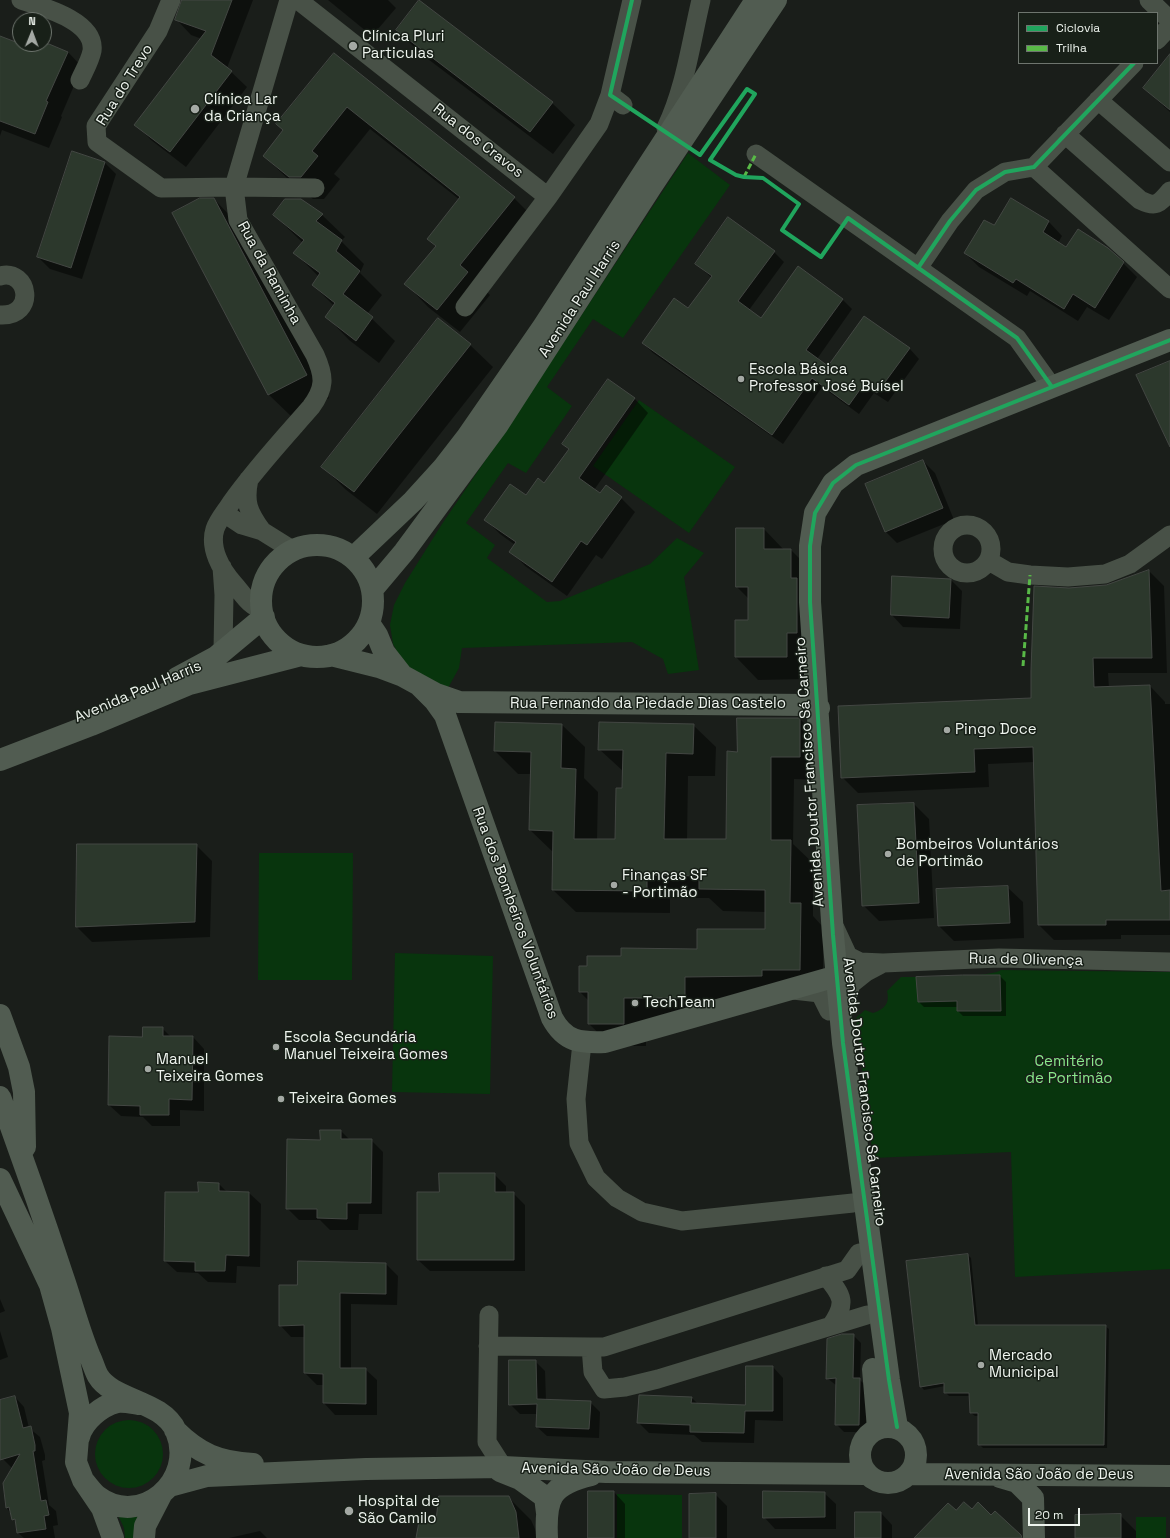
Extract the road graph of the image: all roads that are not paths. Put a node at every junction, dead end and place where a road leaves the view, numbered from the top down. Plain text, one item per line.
1 (21, 0) edge
2 (171, 0) edge
3 (289, 0) edge
4 (298, 0) edge
5 (632, 0) edge
6 (701, 0) edge
7 (756, 0) edge
8 (776, 0) edge
9 (1149, 0) edge
10 (1170, 20) edge
11 (1170, 26) edge
12 (1158, 39) edge
13 (1133, 64) edge
14 (80, 80) dead end
15 (1098, 100) junction
16 (1065, 134) junction
17 (756, 154) dead end
18 (653, 156) junction
19 (1170, 162) edge
20 (1034, 167) junction
21 (234, 187) junction
22 (315, 188) dead end
23 (1170, 192) edge
24 (548, 197) junction
25 (918, 268) junction
26 (0, 276) edge
27 (1170, 289) edge
28 (465, 307) dead end
29 (0, 315) edge
30 (1170, 340) edge
31 (1052, 387) junction
32 (250, 476) junction
33 (224, 513) junction
34 (262, 531) junction
35 (1170, 535) edge
36 (294, 551) junction
37 (353, 558) junction
38 (989, 561) dead end
39 (222, 568) junction
40 (372, 590) junction
41 (263, 613) junction
42 (369, 623) junction
43 (224, 650) junction
44 (301, 655) junction
45 (331, 655) junction
46 (411, 681) junction
47 (478, 703) junction
48 (813, 706) junction
49 (455, 745) junction
50 (0, 747) edge
51 (25, 751) junction
52 (0, 760) edge
53 (0, 769) edge
54 (832, 920) junction
55 (1170, 962) edge
56 (883, 963) junction
57 (831, 978) junction
58 (787, 989) junction
59 (835, 1014) junction
60 (0, 1015) edge
61 (582, 1043) junction
62 (0, 1097) edge
63 (0, 1134) edge
64 (26, 1168) junction
65 (0, 1179) edge
66 (853, 1203) junction
67 (859, 1253) junction
68 (826, 1276) junction
69 (51, 1287) junction
70 (489, 1315) dead end
71 (867, 1315) junction
72 (831, 1326) junction
73 (488, 1346) junction
74 (590, 1347) junction
75 (144, 1404) junction
76 (888, 1428) junction
77 (175, 1430) junction
78 (76, 1452) junction
79 (916, 1453) junction
80 (863, 1466) junction
81 (496, 1467) junction
82 (366, 1469) junction
83 (570, 1471) junction
84 (606, 1472) junction
85 (909, 1474) junction
86 (984, 1475) junction
87 (1062, 1475) junction
88 (1170, 1476) edge
89 (83, 1480) junction
90 (166, 1490) junction
91 (1033, 1498) junction
92 (546, 1505) junction
93 (113, 1538) edge
94 (144, 1538) edge
95 (547, 1538) edge
96 (1034, 1538) edge

1 - 14 street
2 - 21 street, Rua do Trevo
3 - 21 street, Rua da Raminha
4 - 24 street, Rua dos Cravos
5 - 24 street
6 - 18 street
7 - 18 street, Avenida Paul Harris
8 - 40 street, Avenida Paul Harris
9 - 10 street
11 - 12 street
13 - 15 street
15 - 16 street
15 - 19 street
16 - 20 street
16 - 23 street
17 - 25 street
18 - 37 street, Avenida Paul Harris
20 - 25 street
20 - 27 street
21 - 22 street
21 - 32 street, Rua da Raminha
24 - 28 street
25 - 31 street
26 - 29 street
30 - 31 street, Avenida Doutor Francisco Sá Carneiro
31 - 48 street, Avenida Doutor Francisco Sá Carneiro
32 - 33 street, Rua da Raminha
32 - 34 street
33 - 34 street
33 - 39 street, Rua da Raminha
34 - 36 street
35 - 38 street
36 - 37 street
36 - 41 street
37 - 40 street
39 - 41 street
39 - 43 street
40 - 42 street
41 - 43 street, Avenida Paul Harris
41 - 44 street
42 - 45 street
42 - 46 street, Rua dos Bombeiros Voluntários
43 - 50 street, Avenida Paul Harris
44 - 45 street
44 - 51 street, Avenida Paul Harris
45 - 46 street, Rua Fernando da Piedade Dias Castelo
46 - 47 street, Rua Fernando da Piedade Dias Castelo
46 - 49 street, Rua dos Bombeiros Voluntários
47 - 48 street, Rua Fernando da Piedade Dias Castelo
47 - 49 street
48 - 54 street, Avenida Doutor Francisco Sá Carneiro
48 - 57 street, Avenida Doutor Francisco Sá Carneiro
49 - 61 street, Rua dos Bombeiros Voluntários
51 - 52 street
51 - 53 street
54 - 56 street
54 - 57 street, Avenida Doutor Francisco Sá Carneiro
55 - 56 street, Rua de Olivença
56 - 57 street
56 - 59 street
57 - 58 street
57 - 59 street, Avenida Doutor Francisco Sá Carneiro
58 - 59 street
58 - 61 street
59 - 66 street, Avenida Doutor Francisco Sá Carneiro
59 - 76 street, Avenida Doutor Francisco Sá Carneiro
60 - 64 street
61 - 66 street
62 - 64 street
63 - 69 street
64 - 75 street
65 - 69 street
66 - 67 street, Avenida Doutor Francisco Sá Carneiro
67 - 68 street
67 - 71 street, Avenida Doutor Francisco Sá Carneiro
68 - 72 street
68 - 74 street
69 - 78 street
70 - 73 street
71 - 72 street
71 - 76 street, Avenida Doutor Francisco Sá Carneiro
72 - 74 street
73 - 74 street
73 - 81 street
75 - 77 street
75 - 78 street
76 - 79 street
76 - 80 street
77 - 82 street
77 - 90 street
78 - 89 street
79 - 85 street
79 - 86 street
80 - 84 street, Avenida São João de Deus
80 - 85 street
81 - 82 street, Avenida São João de Deus
81 - 83 street, Avenida São João de Deus
81 - 92 street
82 - 90 street
83 - 84 street, Avenida São João de Deus
83 - 92 street
84 - 92 street
85 - 86 street, Avenida São João de Deus
86 - 87 street, Avenida São João de Deus
86 - 91 street
87 - 88 street, Avenida São João de Deus
87 - 91 street
89 - 90 street
89 - 93 street
90 - 94 street
91 - 96 street
92 - 95 street

